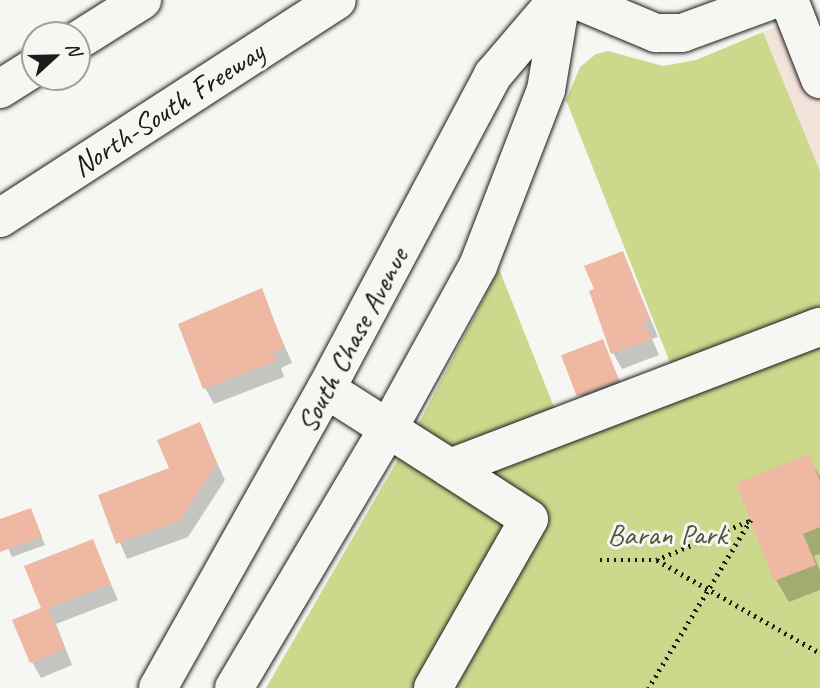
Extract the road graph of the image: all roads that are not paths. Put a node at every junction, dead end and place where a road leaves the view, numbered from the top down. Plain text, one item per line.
1 (142, 0) edge
2 (337, 0) edge
3 (559, 0) edge
4 (577, 0) edge
5 (772, 0) edge
6 (789, 0) edge
7 (91, 32) edge
8 (21, 76) edge
9 (820, 79) edge
10 (0, 89) edge
11 (0, 218) edge
12 (820, 327) edge
13 (326, 389) junction
14 (388, 429) junction
15 (450, 468) junction
16 (158, 688) edge
17 (234, 688) edge
18 (433, 688) edge

1 - 7 main road
2 - 11 main road, North-South Freeway
3 - 13 main road, South Chase Avenue
3 - 14 main road, South Chase Avenue
4 - 5 main road
6 - 9 main road
8 - 10 main road
12 - 15 main road
13 - 14 main road
13 - 16 main road, South Chase Avenue
14 - 15 main road
14 - 17 main road, South Chase Avenue
15 - 18 main road

